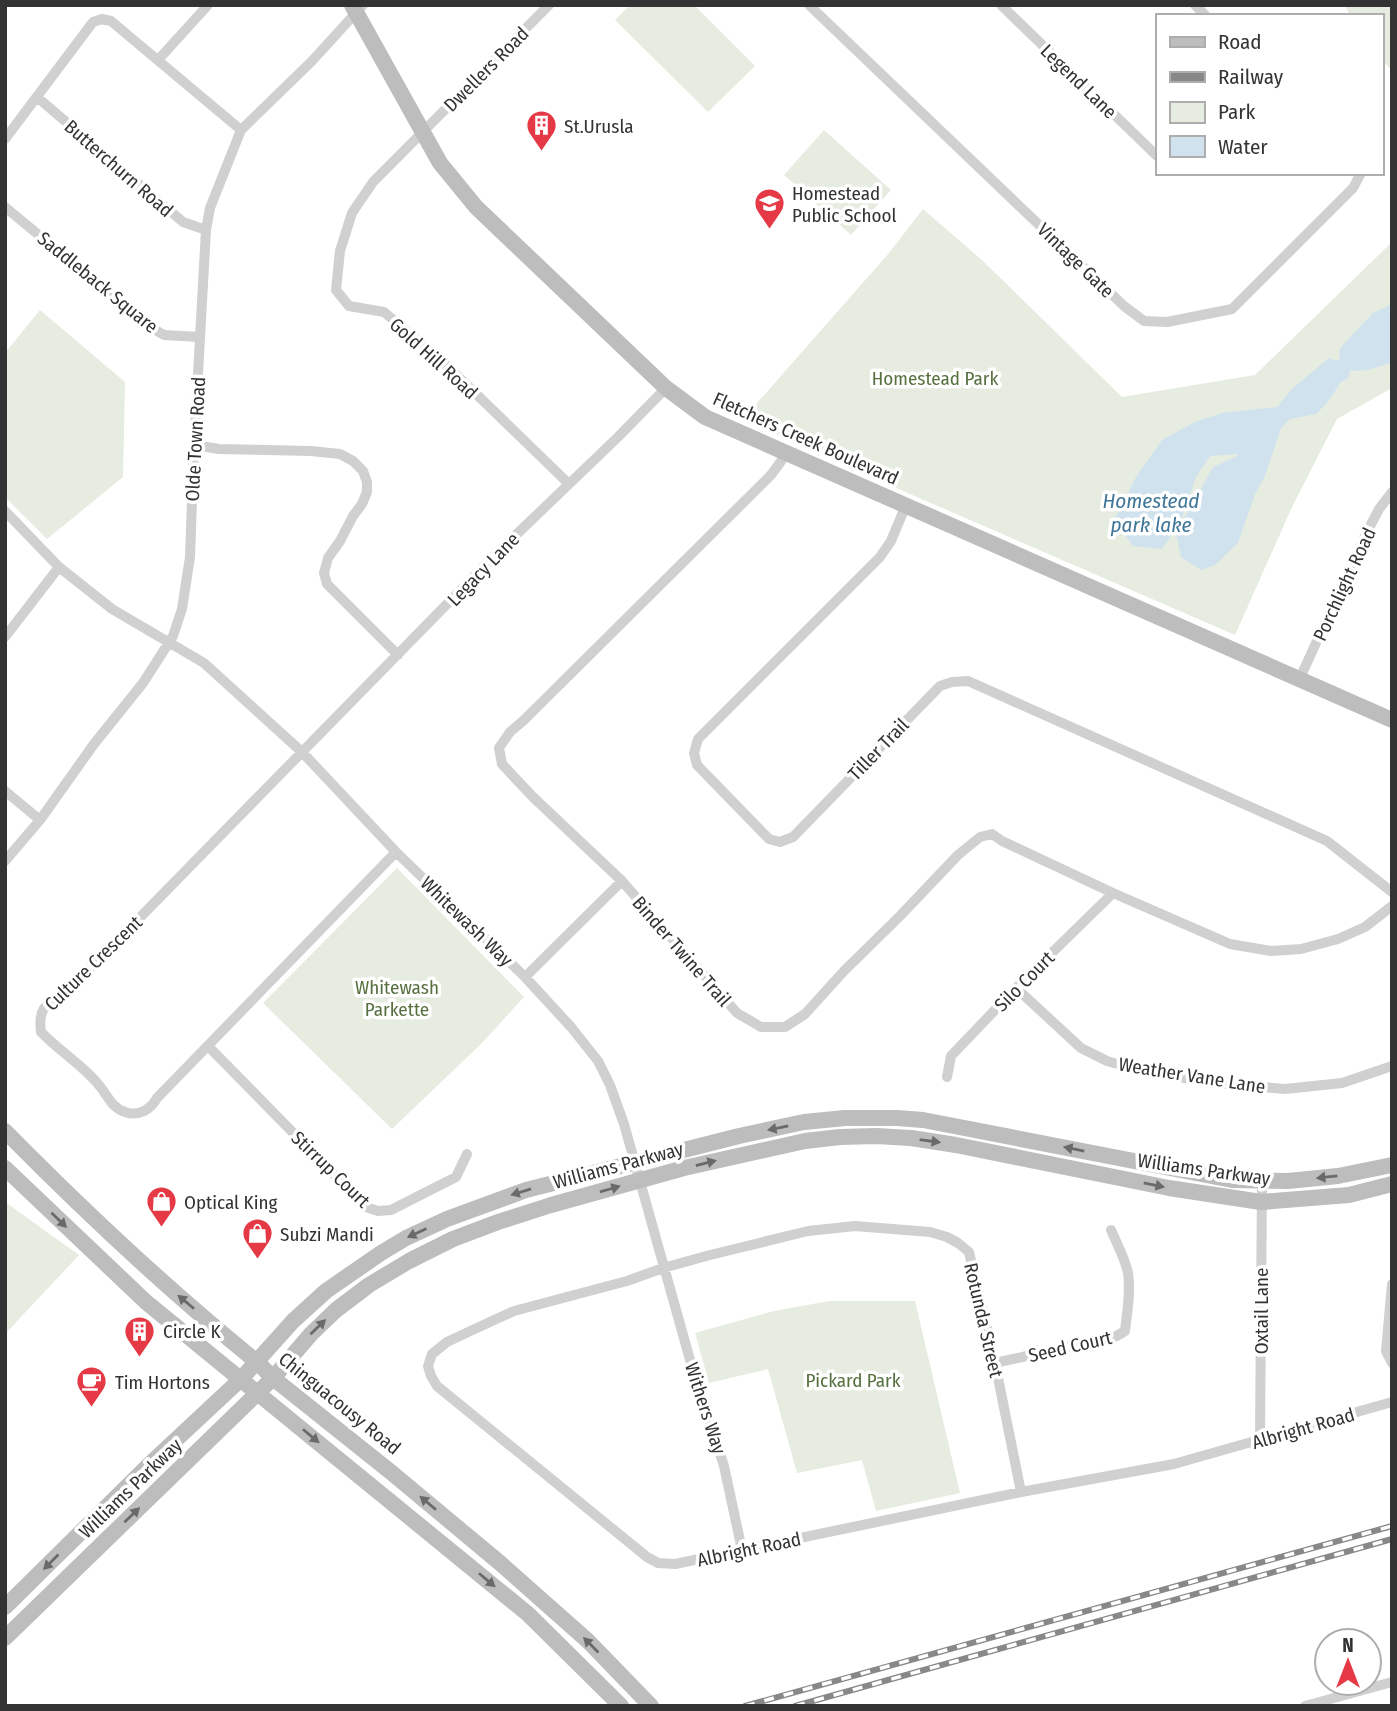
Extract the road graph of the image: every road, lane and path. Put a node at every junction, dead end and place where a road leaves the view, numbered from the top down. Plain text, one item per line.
1 (208, 5) edge
2 (549, 5) edge
3 (809, 5) edge
4 (1001, 5) edge
5 (357, 8) edge
6 (158, 60) junction
7 (37, 97) junction
8 (240, 130) junction
9 (423, 133) junction
10 (5, 139) edge
11 (1156, 155) edge
12 (1360, 175) edge
13 (5, 207) edge
14 (206, 230) junction
15 (200, 337) junction
16 (666, 388) junction
17 (194, 445) junction
18 (787, 453) junction
19 (569, 484) junction
20 (1392, 492) edge
21 (906, 505) junction
22 (5, 511) edge
23 (59, 567) junction
24 (5, 637) edge
25 (169, 643) junction
26 (398, 655) junction
27 (1300, 678) junction
28 (1392, 720) edge
29 (302, 752) junction
30 (5, 791) edge
31 (40, 820) junction
32 (396, 852) junction
33 (5, 861) edge
34 (622, 881) junction
35 (1392, 892) edge
36 (1113, 893) junction
37 (1392, 906) edge
38 (525, 976) junction
39 (1016, 988) junction
40 (208, 1046) junction
41 (1392, 1066) edge
42 (947, 1077) dead end
43 (5, 1130) edge
44 (467, 1154) dead end
45 (634, 1161) junction
46 (1392, 1165) edge
47 (5, 1168) edge
48 (640, 1180) junction
49 (1262, 1182) junction
50 (1392, 1184) edge
51 (1261, 1202) junction
52 (1111, 1230) dead end
53 (663, 1268) junction
54 (1392, 1284) edge
55 (257, 1362) junction
56 (995, 1363) junction
57 (1392, 1363) edge
58 (273, 1378) junction
59 (241, 1379) junction
60 (258, 1393) junction
61 (1392, 1402) edge
62 (1260, 1440) junction
63 (1021, 1492) junction
64 (742, 1550) junction
65 (5, 1607) edge
66 (5, 1638) edge
67 (1392, 1682) edge
68 (645, 1700) edge
69 (618, 1703) edge
70 (1305, 1706) edge

1 - 6 street
2 - 9 street, Dwellers Road
3 - 12 street, Vintage Gate
4 - 11 street, Legend Lane
5 - 8 street, Olde Town Road
5 - 9 main road, Fletchers Creek Boulevard
6 - 7 street
6 - 8 street
7 - 10 street
7 - 14 street, Butterchurn Road
8 - 14 street, Olde Town Road
9 - 16 main road, Fletchers Creek Boulevard
9 - 19 street, Gold Hill Road
13 - 15 street, Saddleback Square
14 - 15 street, Olde Town Road
15 - 17 street, Olde Town Road
16 - 18 main road, Fletchers Creek Boulevard
16 - 19 street, Legacy Lane
17 - 25 street, Olde Town Road
17 - 26 street
18 - 21 main road, Fletchers Creek Boulevard
18 - 34 street, Binder Twine Trail
19 - 26 street, Legacy Lane
20 - 27 street, Porchlight Road
21 - 27 main road, Fletchers Creek Boulevard
21 - 35 street, Tiller Trail
22 - 23 street, Whitewash Way
23 - 24 street
23 - 25 street, Whitewash Way
25 - 29 street, Whitewash Way
25 - 31 street, Olde Town Road
26 - 29 street, Legacy Lane
27 - 28 main road, Fletchers Creek Boulevard
29 - 32 street, Whitewash Way
29 - 40 street, Culture Crescent
30 - 31 street
31 - 33 street, Olde Town Road
32 - 38 street, Whitewash Way
32 - 40 street, Culture Crescent
34 - 36 street, Binder Twine Trail
34 - 38 street
36 - 37 street, Binder Twine Trail
36 - 39 street, Silo Court
38 - 45 street, Whitewash Way
39 - 41 street, Weather Vane Lane
39 - 42 street, Silo Court
40 - 44 street, Stirrup Court
55 -> 43 main road, Chinguacousy Road
45 - 48 street, Whitewash Way
49 -> 45 main road, Williams Parkway
45 -> 55 main road, Williams Parkway
46 -> 49 main road, Williams Parkway
47 -> 59 main road
48 -> 51 main road, Williams Parkway
48 - 53 street, Whitewash Way
58 -> 48 main road, Williams Parkway
49 - 51 street, Oxtail Lane
50 - 51 main road, Williams Parkway
51 - 62 street, Oxtail Lane
52 - 56 street, Seed Court
53 - 56 street, Rotunda Street
53 - 64 street, Withers Way
53 - 64 street, Albright Road
54 - 57 street
55 - 58 main road, Chinguacousy Road
55 - 59 main road, Williams Parkway
56 - 63 street, Rotunda Street
58 - 60 main road, Williams Parkway
68 -> 58 main road, Chinguacousy Road
59 - 60 main road
59 -> 65 main road, Williams Parkway
66 -> 60 main road, Williams Parkway
60 -> 69 main road
61 - 62 street, Albright Road
62 - 63 street, Albright Road
63 - 64 street, Albright Road
67 - 70 street

